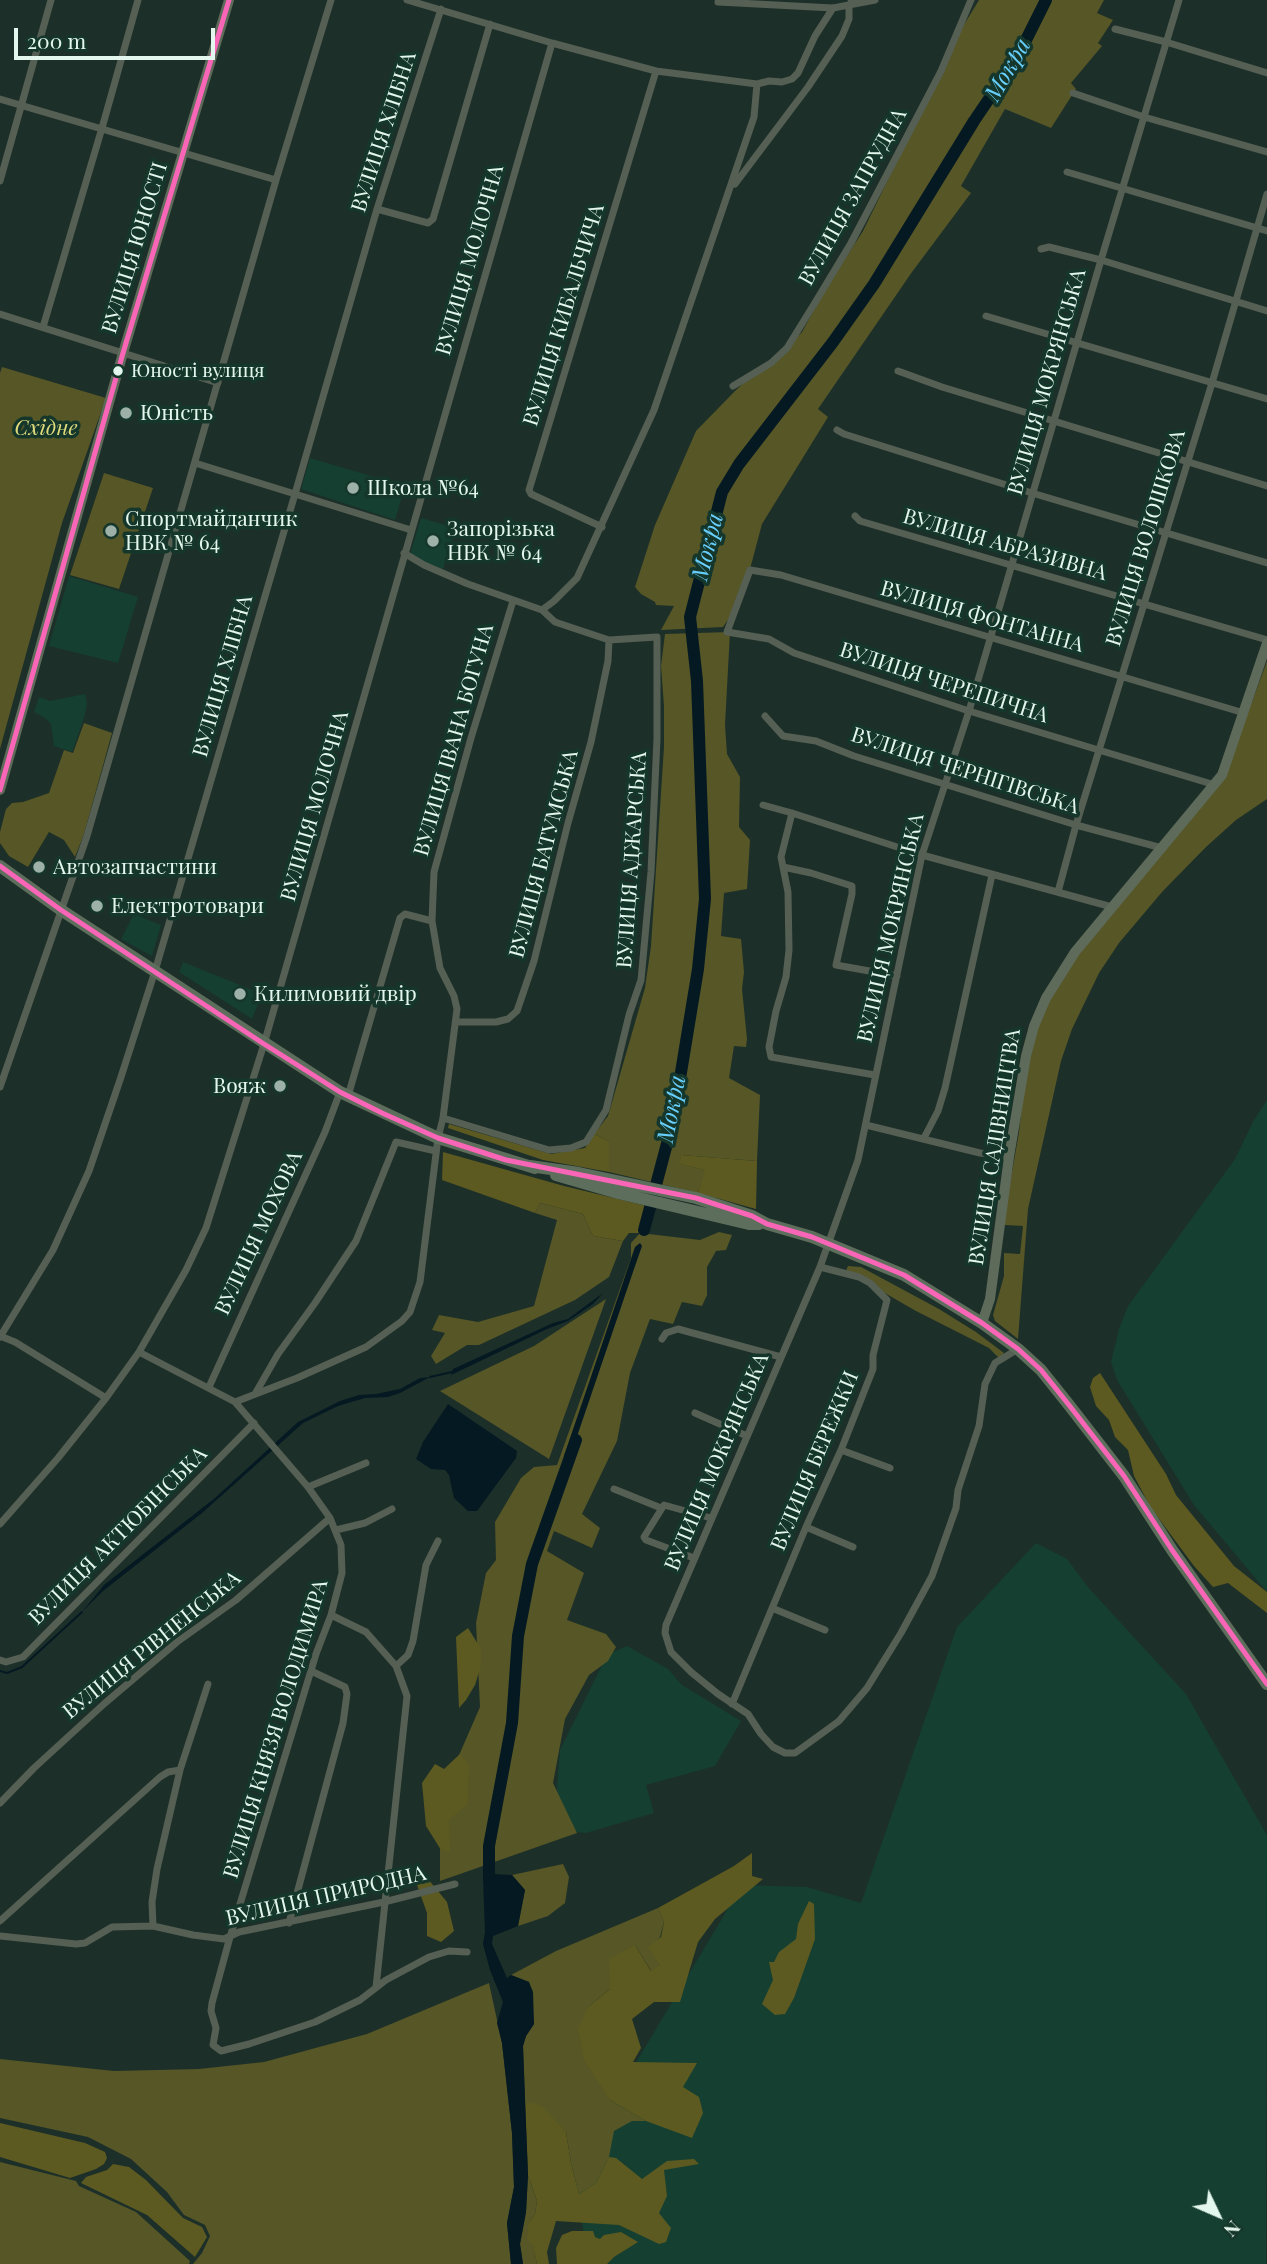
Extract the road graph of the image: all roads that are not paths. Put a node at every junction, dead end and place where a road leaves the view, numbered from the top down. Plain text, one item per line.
1 (51, 0) edge
2 (138, 0) edge
3 (229, 0) edge
4 (331, 0) edge
5 (407, 0) edge
6 (875, 0) edge
7 (971, 0) edge
8 (1179, 0) edge
9 (718, 2) edge
10 (850, 3) edge
11 (833, 8) junction
12 (441, 9) junction
13 (490, 24) junction
14 (1115, 29) dead end
15 (1166, 42) junction
16 (552, 43) junction
17 (656, 71) junction
18 (1267, 73) edge
19 (757, 84) junction
20 (1073, 93) dead end
21 (0, 99) edge
22 (22, 105) junction
23 (1144, 117) junction
24 (103, 128) junction
25 (184, 152) junction
26 (1267, 152) edge
27 (1067, 172) dead end
28 (276, 180) junction
29 (0, 181) edge
30 (1123, 188) junction
31 (730, 190) junction
32 (1267, 194) edge
33 (377, 209) junction
34 (1257, 228) junction
35 (1267, 231) edge
36 (1041, 249) dead end
37 (1101, 260) junction
38 (1235, 301) junction
39 (1267, 311) edge
40 (0, 314) edge
41 (986, 316) dead end
42 (43, 327) junction
43 (1076, 343) junction
44 (123, 353) junction
45 (898, 371) dead end
46 (218, 383) junction
47 (1212, 383) junction
48 (733, 387) dead end
49 (1267, 399) edge
50 (1054, 422) junction
51 (837, 430) dead end
52 (1187, 461) junction
53 (195, 463) junction
54 (1267, 485) edge
55 (1032, 492) junction
56 (295, 494) junction
57 (855, 516) dead end
58 (602, 527) junction
59 (411, 530) junction
60 (1165, 532) junction
61 (404, 553) junction
62 (1267, 563) edge
63 (1012, 565) junction
64 (750, 570) joint
65 (513, 601) junction
66 (1143, 604) junction
67 (542, 610) junction
68 (991, 638) junction
69 (609, 640) junction
70 (1267, 642) edge
71 (1122, 676) junction
72 (969, 711) junction
73 (1244, 713) junction
74 (765, 716) dead end
75 (1100, 750) junction
76 (945, 785) junction
77 (1215, 785) junction
78 (0, 790) edge
79 (763, 806) dead end
80 (792, 813) junction
81 (1076, 825) junction
82 (1163, 848) junction
83 (922, 855) junction
84 (0, 866) edge
85 (783, 867) junction
86 (992, 875) junction
87 (1058, 892) junction
88 (1112, 907) junction
89 (61, 910) junction
90 (432, 921) junction
91 (155, 971) junction
92 (897, 976) junction
93 (456, 1022) junction
94 (264, 1044) junction
95 (875, 1075) junction
96 (0, 1087) edge
97 (344, 1094) junction
98 (443, 1118) junction
99 (866, 1125) junction
100 (924, 1138) junction
101 (437, 1144) junction
102 (1009, 1157) junction
103 (830, 1243) junction
104 (820, 1267) junction
105 (982, 1323) junction
106 (0, 1336) edge
107 (662, 1339) dead end
108 (1018, 1349) junction
109 (139, 1352) junction
110 (781, 1357) junction
111 (209, 1387) junction
112 (255, 1394) junction
113 (106, 1398) junction
114 (235, 1402) junction
115 (695, 1413) dead end
116 (254, 1423) junction
117 (747, 1436) junction
118 (841, 1450) junction
119 (366, 1463) dead end
120 (890, 1468) dead end
121 (307, 1487) junction
122 (614, 1489) dead end
123 (662, 1508) junction
124 (392, 1509) dead end
125 (330, 1518) junction
126 (711, 1518) junction
127 (0, 1524) edge
128 (806, 1527) junction
129 (336, 1530) junction
130 (438, 1541) dead end
131 (853, 1547) dead end
132 (694, 1558) junction
133 (772, 1608) junction
134 (331, 1615) junction
135 (825, 1630) dead end
136 (0, 1660) edge
137 (396, 1665) junction
138 (311, 1671) junction
139 (1265, 1679) edge
140 (208, 1684) dead end
141 (732, 1704) junction
142 (180, 1770) junction
143 (0, 1803) edge
144 (455, 1884) dead end
145 (384, 1902) junction
146 (0, 1921) edge
147 (289, 1923) junction
148 (153, 1926) junction
149 (0, 1936) edge
150 (230, 1937) junction
151 (467, 1952) dead end
152 (376, 1987) junction

1 - 22 street
2 - 24 street
3 - 25 street, ВУЛИЦЯ ЮНОСТІ
4 - 28 street
5 - 12 street
6 - 10 street
7 - 48 street, ВУЛИЦЯ ЗАПРУДНА
8 - 15 street, ВУЛИЦЯ МОКРЯНСЬКА
9 - 11 street
10 - 11 street
10 - 31 street
11 - 19 street
12 - 13 street
12 - 33 street, ВУЛИЦЯ ХЛІБНА
13 - 16 street
13 - 33 street
14 - 15 street
15 - 18 street
15 - 23 street, ВУЛИЦЯ МОКРЯНСЬКА
16 - 17 street
16 - 59 street, ВУЛИЦЯ МОЛОЧНА
17 - 19 street
17 - 58 street, ВУЛИЦЯ КИБАЛЬЧИЧА
19 - 31 street
20 - 23 street
21 - 22 street
22 - 24 street
22 - 29 street
23 - 26 street
23 - 30 street, ВУЛИЦЯ МОКРЯНСЬКА
24 - 25 street
24 - 42 street
25 - 28 street
25 - 44 street, ВУЛИЦЯ ЮНОСТІ
27 - 30 street
28 - 46 street
30 - 34 street
30 - 37 street, ВУЛИЦЯ МОКРЯНСЬКА
31 - 58 street
32 - 34 street, ВУЛИЦЯ ВОЛОШКОВА
33 - 56 street, ВУЛИЦЯ ХЛІБНА
34 - 35 street
34 - 38 street, ВУЛИЦЯ ВОЛОШКОВА
36 - 37 street
37 - 38 street
37 - 43 street, ВУЛИЦЯ МОКРЯНСЬКА
38 - 39 street
38 - 47 street, ВУЛИЦЯ ВОЛОШКОВА
40 - 42 street
41 - 43 street
42 - 44 street
43 - 47 street
43 - 50 street, ВУЛИЦЯ МОКРЯНСЬКА
44 - 46 street
44 - 78 street, ВУЛИЦЯ ЮНОСТІ
45 - 50 street
46 - 53 street
47 - 49 street
47 - 52 street, ВУЛИЦЯ ВОЛОШКОВА
50 - 52 street
50 - 55 street, ВУЛИЦЯ МОКРЯНСЬКА
51 - 55 street
52 - 54 street
52 - 60 street, ВУЛИЦЯ ВОЛОШКОВА
53 - 56 street
53 - 89 street
55 - 60 street
55 - 63 street, ВУЛИЦЯ МОКРЯНСЬКА
56 - 59 street
56 - 91 street, ВУЛИЦЯ ХЛІБНА
57 - 63 street, ВУЛИЦЯ АБРАЗИВНА
58 - 67 street
59 - 61 street, ВУЛИЦЯ МОЛОЧНА
60 - 62 street
60 - 66 street, ВУЛИЦЯ ВОЛОШКОВА
61 - 65 street
61 - 94 street, ВУЛИЦЯ МОЛОЧНА
63 - 66 street, ВУЛИЦЯ АБРАЗИВНА
63 - 68 street, ВУЛИЦЯ МОКРЯНСЬКА
64 - 68 street, ВУЛИЦЯ ФОНТАННА
64 - 72 street, ВУЛИЦЯ ЧЕРЕПИЧНА
65 - 67 street
65 - 90 street, ВУЛИЦЯ ІВАНА БОГУНА
66 - 70 street, ВУЛИЦЯ АБРАЗИВНА
66 - 71 street, ВУЛИЦЯ ВОЛОШКОВА
67 - 69 street
68 - 71 street, ВУЛИЦЯ ФОНТАННА
68 - 72 street, ВУЛИЦЯ МОКРЯНСЬКА
69 - 93 street, ВУЛИЦЯ БАТУМСЬКА
69 - 98 street, ВУЛИЦЯ АДЖАРСЬКА
70 - 73 street, ВУЛИЦЯ САДІВНИЦТВА
71 - 73 street, ВУЛИЦЯ ФОНТАННА
71 - 75 street, ВУЛИЦЯ ВОЛОШКОВА
72 - 75 street, ВУЛИЦЯ ЧЕРЕПИЧНА
72 - 76 street, ВУЛИЦЯ МОКРЯНСЬКА
73 - 77 street, ВУЛИЦЯ САДІВНИЦТВА
74 - 76 street, ВУЛИЦЯ ЧЕРНІГІВСЬКА
75 - 77 street, ВУЛИЦЯ ЧЕРЕПИЧНА
75 - 81 street, ВУЛИЦЯ ВОЛОШКОВА
76 - 81 street, ВУЛИЦЯ ЧЕРНІГІВСЬКА
76 - 83 street, ВУЛИЦЯ МОКРЯНСЬКА
77 - 82 street, ВУЛИЦЯ САДІВНИЦТВА
79 - 80 street
80 - 83 street
80 - 85 street
81 - 82 street, ВУЛИЦЯ ЧЕРНІГІВСЬКА
81 - 87 street, ВУЛИЦЯ ВОЛОШКОВА
82 - 88 street, ВУЛИЦЯ САДІВНИЦТВА
83 - 86 street
83 - 92 street, ВУЛИЦЯ МОКРЯНСЬКА
84 - 89 highway
85 - 92 street
85 - 95 street
86 - 87 street
86 - 100 street
87 - 88 street
88 - 102 street, ВУЛИЦЯ САДІВНИЦТВА
89 - 91 highway
89 - 96 street
90 - 93 street, ВУЛИЦЯ ІВАНА БОГУНА
90 - 97 street, ВУЛИЦЯ МОХОВА
91 - 94 highway
91 - 106 street, ВУЛИЦЯ ХЛІБНА
92 - 95 street, ВУЛИЦЯ МОКРЯНСЬКА
93 - 98 street, ВУЛИЦЯ ІВАНА БОГУНА
94 - 97 highway
94 - 109 street, ВУЛИЦЯ МОЛОЧНА
95 - 99 street, ВУЛИЦЯ МОКРЯНСЬКА
97 - 101 highway
97 - 111 street, ВУЛИЦЯ МОХОВА
98 - 101 street, ВУЛИЦЯ ІВАНА БОГУНА
99 - 100 street
99 - 103 street, ВУЛИЦЯ МОКРЯНСЬКА
100 - 102 street
101 - 103 highway
101 - 112 street
101 - 112 street, ВУЛИЦЯ ІВАНА БОГУНА
102 - 105 street, ВУЛИЦЯ САДІВНИЦТВА
103 - 104 street, ВУЛИЦЯ МОКРЯНСЬКА
103 - 105 highway
104 - 110 street, ВУЛИЦЯ МОКРЯНСЬКА
104 - 118 street, ВУЛИЦЯ БЕРЕЖКИ
105 - 108 highway
106 - 113 street
107 - 110 street
108 - 139 highway
108 - 141 street
109 - 111 street
109 - 113 street, ВУЛИЦЯ МОЛОЧНА
110 - 117 street, ВУЛИЦЯ МОКРЯНСЬКА
111 - 114 street
112 - 114 street, ВУЛИЦЯ ІВАНА БОГУНА
113 - 127 street, ВУЛИЦЯ МОЛОЧНА
114 - 116 street
115 - 117 street
116 - 121 street, ВУЛИЦЯ КНЯЗЯ ВОЛОДИМИРА
116 - 136 street, ВУЛИЦЯ АКТЮБІНСЬКА
117 - 126 street, ВУЛИЦЯ МОКРЯНСЬКА
118 - 120 street
118 - 128 street, ВУЛИЦЯ БЕРЕЖКИ
119 - 121 street
121 - 125 street, ВУЛИЦЯ КНЯЗЯ ВОЛОДИМИРА
122 - 123 street
123 - 126 street
123 - 132 street
124 - 129 street
125 - 129 street, ВУЛИЦЯ КНЯЗЯ ВОЛОДИМИРА
125 - 143 street, ВУЛИЦЯ РІВНЕНСЬКА
126 - 132 street, ВУЛИЦЯ МОКРЯНСЬКА
128 - 131 street
128 - 133 street, ВУЛИЦЯ БЕРЕЖКИ
129 - 134 street, ВУЛИЦЯ КНЯЗЯ ВОЛОДИМИРА
130 - 137 street
132 - 141 street, ВУЛИЦЯ МОКРЯНСЬКА
133 - 135 street
133 - 141 street, ВУЛИЦЯ БЕРЕЖКИ
134 - 137 street
134 - 138 street, ВУЛИЦЯ КНЯЗЯ ВОЛОДИМИРА
137 - 145 street
138 - 147 street
138 - 150 street, ВУЛИЦЯ КНЯЗЯ ВОЛОДИМИРА
140 - 142 street
142 - 146 street
142 - 148 street
144 - 145 street, ВУЛИЦЯ ПРИРОДНА
145 - 147 street, ВУЛИЦЯ ПРИРОДНА
145 - 152 street
147 - 150 street, ВУЛИЦЯ ПРИРОДНА
148 - 149 street, ВУЛИЦЯ ПРИРОДНА
148 - 150 street, ВУЛИЦЯ ПРИРОДНА
150 - 152 street, ВУЛИЦЯ КНЯЗЯ ВОЛОДИМИРА
151 - 152 street

